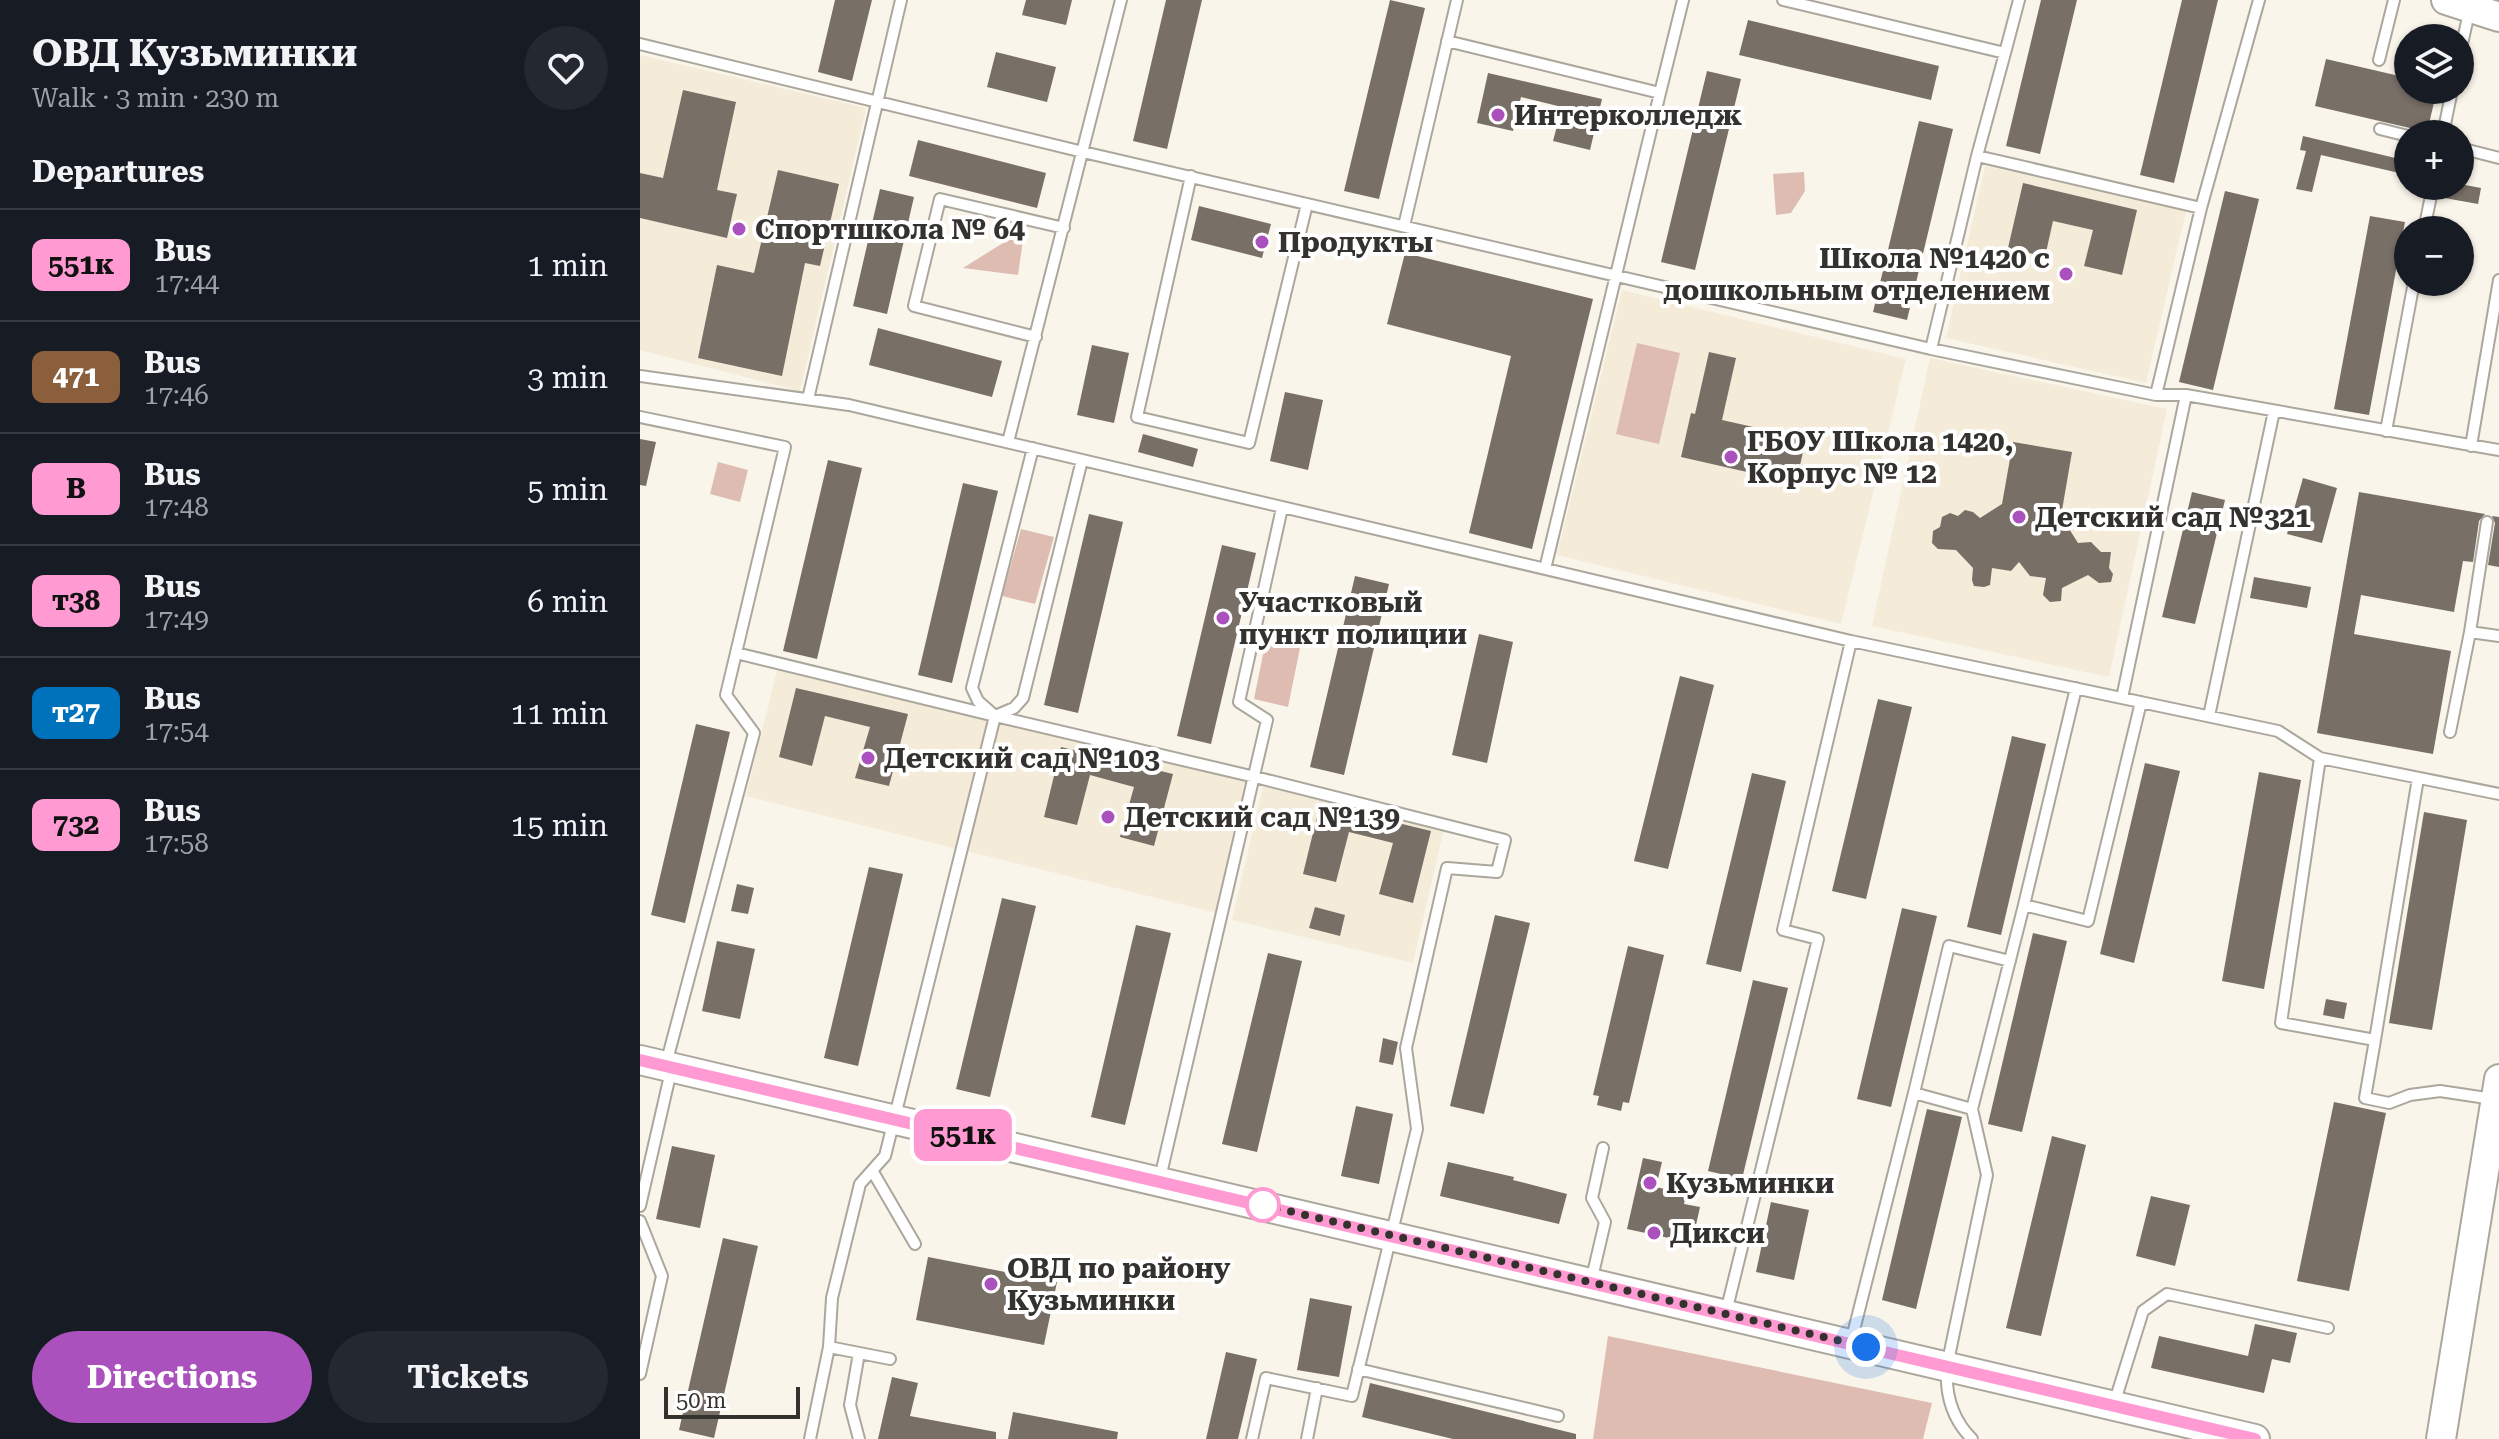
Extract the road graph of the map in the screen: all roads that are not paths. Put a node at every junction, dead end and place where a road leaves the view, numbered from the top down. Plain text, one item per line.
1 (901, 0) edge
2 (1121, 0) edge
3 (1457, 0) edge
4 (1683, 0) edge
5 (1783, 0) edge
6 (2019, 0) edge
7 (2259, 0) edge
8 (2394, 0) edge
9 (2458, 3) edge
10 (2499, 17) edge
11 (2459, 24) edge
12 (1447, 41) junction
13 (640, 44) edge
14 (2005, 53) junction
15 (2379, 60) dead end
16 (1660, 93) junction
17 (877, 100) junction
18 (2380, 129) dead end
19 (2394, 132) edge
20 (1083, 152) junction
21 (2474, 152) edge
22 (1977, 156) junction
23 (2499, 158) edge
24 (1191, 176) junction
25 (1307, 204) junction
26 (2201, 208) junction
27 (1404, 226) junction
28 (1064, 228) junction
29 (1614, 275) junction
30 (2499, 280) edge
31 (2411, 296) edge
32 (1036, 337) junction
33 (1931, 349) junction
34 (640, 376) edge
35 (2156, 395) junction
36 (2186, 395) junction
37 (808, 399) junction
38 (2274, 411) junction
39 (640, 417) edge
40 (2386, 431) junction
41 (1008, 442) junction
42 (2471, 446) junction
43 (1033, 448) junction
44 (2499, 450) edge
45 (1082, 460) junction
46 (1282, 508) junction
47 (2487, 522) dead end
48 (1545, 569) junction
49 (2470, 632) junction
50 (2499, 636) edge
51 (1851, 641) junction
52 (736, 653) junction
53 (2076, 688) junction
54 (2122, 698) junction
55 (2141, 702) junction
56 (995, 716) junction
57 (2209, 716) junction
58 (2450, 732) dead end
59 (2320, 758) junction
60 (1255, 777) junction
61 (2418, 778) junction
62 (2499, 794) edge
63 (2024, 905) junction
64 (2010, 961) junction
65 (2375, 1040) junction
66 (659, 1064) edge
67 (1914, 1093) junction
68 (2496, 1105) edge
69 (1972, 1109) junction
70 (896, 1119) junction
71 (1603, 1148) dead end
72 (873, 1172) junction
73 (1159, 1180) junction
74 (643, 1181) edge
75 (640, 1206) edge
76 (640, 1221) edge
77 (1389, 1235) junction
78 (915, 1244) dead end
79 (1591, 1284) junction
80 (1725, 1315) junction
81 (2328, 1328) dead end
82 (1850, 1344) junction
83 (829, 1347) junction
84 (859, 1353) junction
85 (890, 1359) dead end
86 (1947, 1366) junction
87 (1358, 1369) junction
88 (640, 1374) edge
89 (1317, 1388) junction
90 (2114, 1406) junction
91 (1558, 1416) dead end
92 (810, 1439) edge
93 (859, 1439) edge
94 (1252, 1439) edge
95 (1307, 1439) edge
96 (1972, 1439) edge
97 (2255, 1439) edge
98 (2441, 1439) edge

1 - 17 lane
2 - 20 lane
3 - 12 lane
4 - 16 lane
5 - 14 lane
6 - 14 lane
7 - 26 lane
8 - 15 lane
9 - 10 main road
9 - 11 lane
12 - 16 lane
12 - 27 lane
13 - 17 lane
14 - 22 lane
16 - 29 lane
17 - 20 lane
17 - 37 lane
18 - 19 lane
20 - 24 lane
20 - 28 lane
21 - 23 lane
22 - 26 lane
22 - 33 lane
24 - 25 lane
24 - 25 lane
25 - 27 lane
26 - 35 lane
27 - 29 lane
28 - 32 lane
28 - 32 lane
29 - 33 lane
29 - 48 lane
30 - 42 lane
31 - 40 lane
32 - 41 lane
33 - 35 lane
34 - 37 lane
35 - 36 lane
36 - 38 lane
36 - 54 lane
37 - 41 lane
38 - 40 lane
38 - 57 lane
39 - 52 lane
40 - 42 lane
41 - 43 lane
42 - 44 lane
43 - 45 lane
43 - 56 lane
45 - 46 lane
45 - 56 lane
46 - 48 lane
46 - 60 lane
47 - 49 lane
48 - 51 lane
49 - 50 lane
49 - 58 lane
51 - 53 lane
51 - 80 lane
52 - 56 lane
52 - 66 lane
53 - 54 lane
53 - 63 lane
54 - 55 lane
55 - 57 lane
55 - 63 lane
56 - 60 lane
56 - 70 lane
57 - 59 lane
59 - 61 lane
59 - 65 lane
60 - 73 lane
60 - 77 lane
61 - 62 lane
61 - 65 lane
63 - 64 lane
64 - 67 lane
64 - 69 lane
65 - 68 lane
66 - 70 main road
66 - 74 lane
67 - 69 lane
67 - 82 lane
68 - 98 main road
69 - 86 lane
70 - 72 lane
70 - 73 main road
71 - 79 lane
72 - 78 lane
72 - 83 lane
73 - 77 main road
74 - 75 lane
76 - 88 lane
77 - 79 main road
77 - 87 lane
79 - 80 main road
80 - 82 main road
81 - 90 lane
82 - 86 main road
83 - 84 lane
83 - 92 lane
84 - 85 lane
84 - 93 lane
86 - 90 main road
86 - 96 lane
87 - 89 lane
87 - 91 lane
89 - 94 lane
89 - 95 lane
90 - 97 main road

